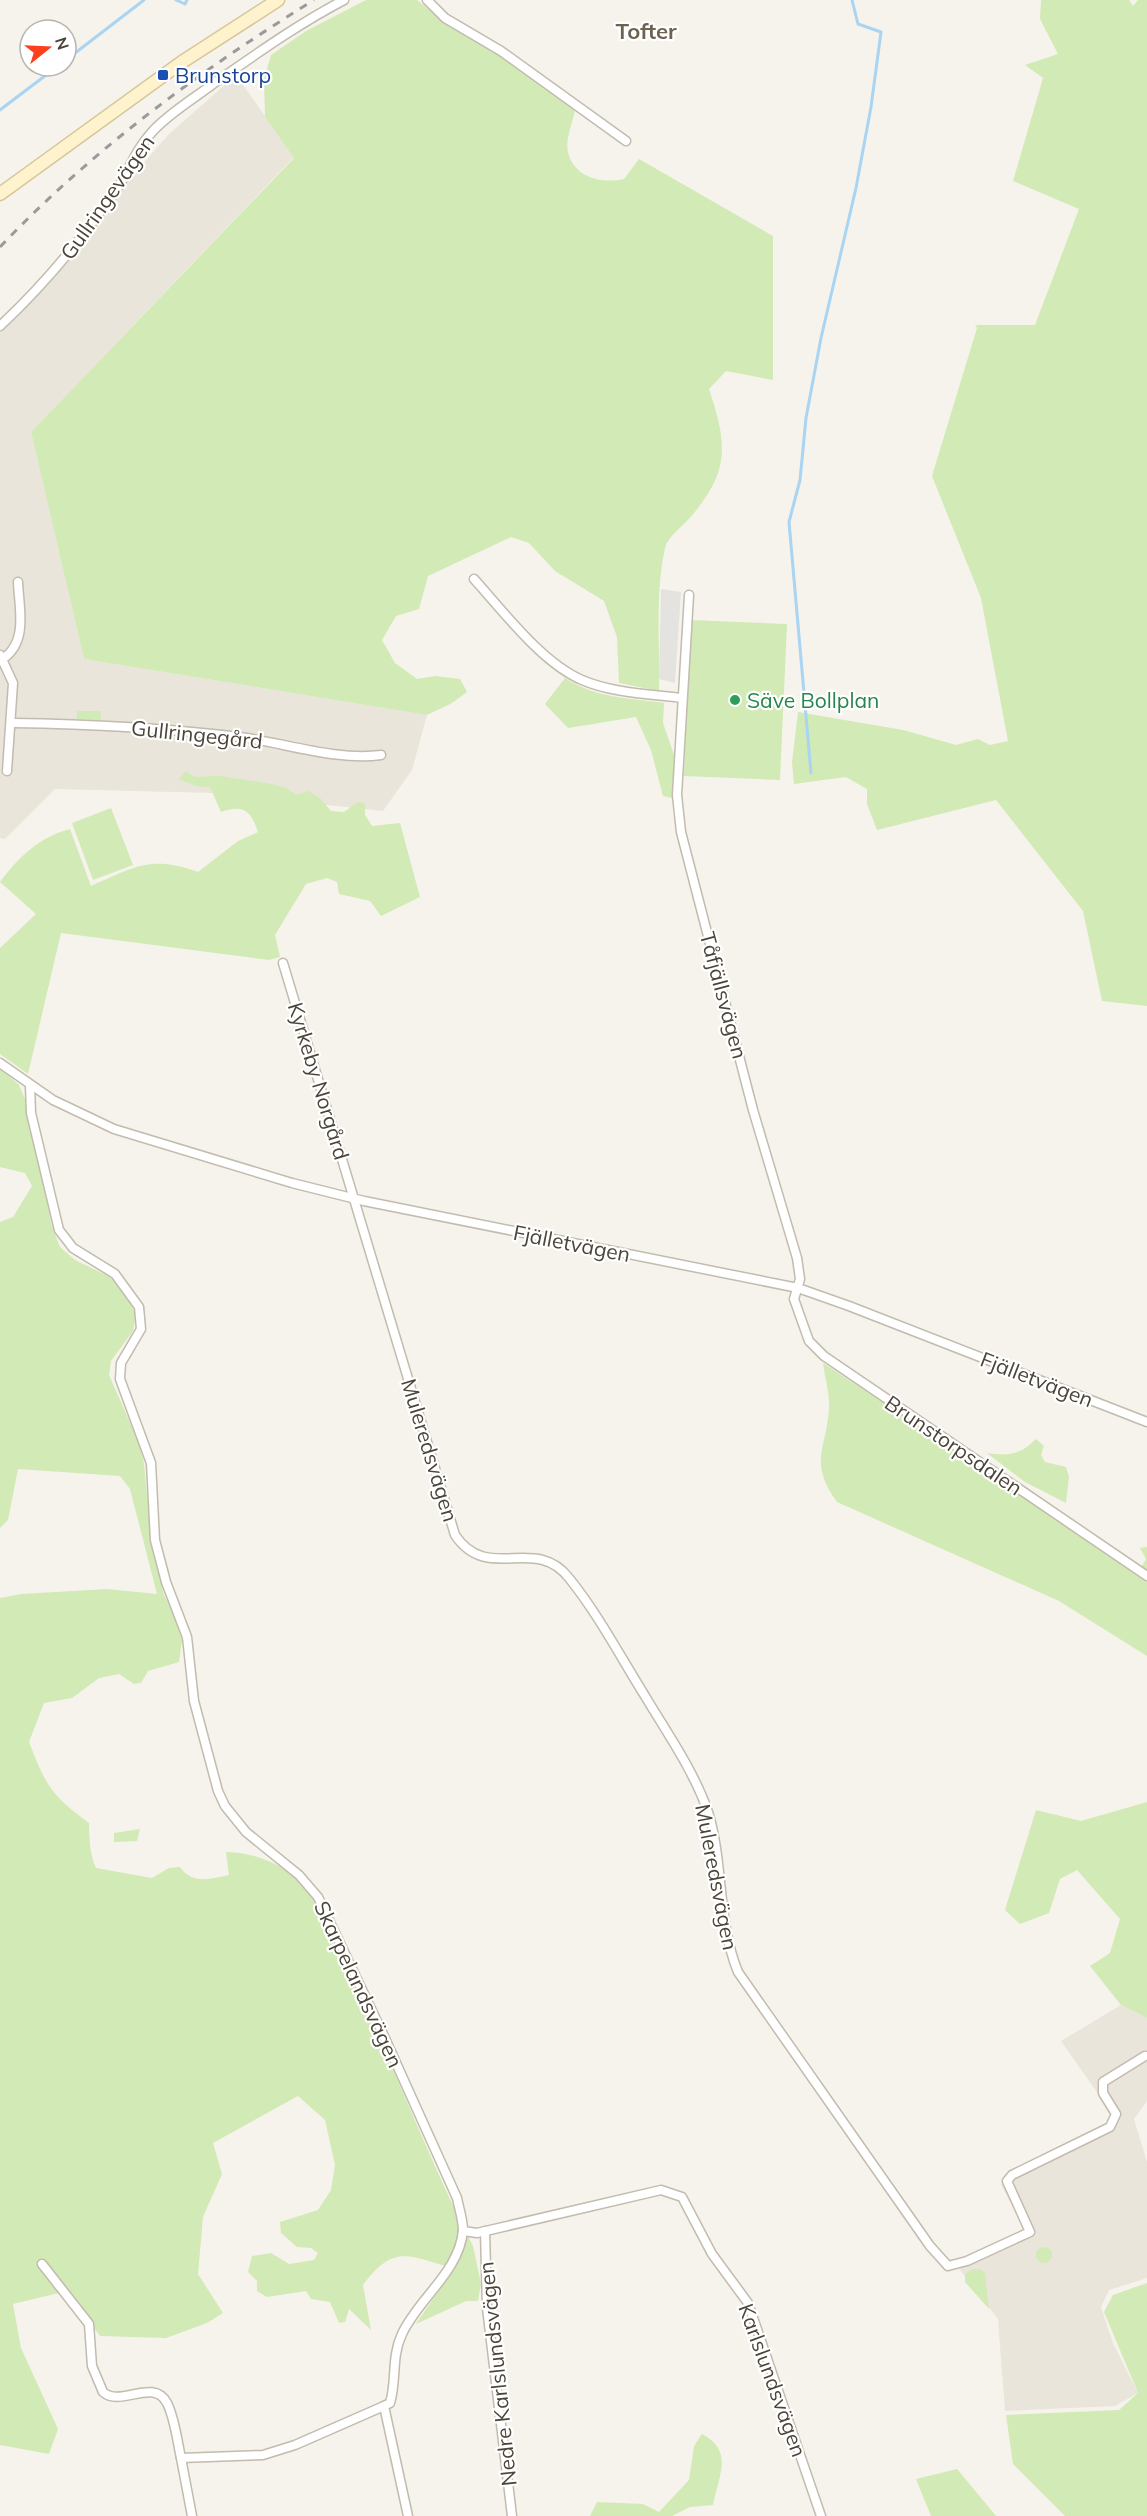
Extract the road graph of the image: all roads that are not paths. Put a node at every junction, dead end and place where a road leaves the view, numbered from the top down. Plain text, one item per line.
1 (278, 0) edge
2 (344, 0) edge
3 (427, 0) edge
4 (626, 141) dead end
5 (0, 194) edge
6 (0, 326) edge
7 (474, 579) dead end
8 (18, 582) dead end
9 (689, 595) dead end
10 (2, 656) edge
11 (682, 698) junction
12 (12, 723) junction
13 (381, 755) dead end
14 (7, 771) dead end
15 (283, 963) dead end
16 (0, 1063) edge
17 (30, 1086) junction
18 (353, 1199) junction
19 (798, 1288) junction
20 (1147, 1422) edge
21 (1147, 1576) edge
22 (1145, 2056) dead end
23 (463, 2231) junction
24 (485, 2231) junction
25 (42, 2264) dead end
26 (384, 2406) junction
27 (181, 2458) junction
28 (192, 2516) edge
29 (408, 2516) edge
30 (512, 2516) edge
31 (821, 2516) edge

1 - 5 main road
2 - 6 street, Gullringevägen
3 - 4 street
7 - 11 street
8 - 10 street
9 - 11 street, Tåfjällsvägen
10 - 12 street
11 - 19 street, Tåfjällsvägen
12 - 13 street, Gullringegård
12 - 14 street
15 - 18 street, Kyrkeby Norgård
16 - 17 street, Fjälletvägen
17 - 18 street, Fjälletvägen
17 - 23 street, Skarpelandsvägen
18 - 19 street, Fjälletvägen
18 - 22 street, Muleredsvägen
19 - 20 street, Fjälletvägen
19 - 21 street, Brunstorpsdalen
23 - 24 street, Karlslundsvägen
23 - 26 street
24 - 30 street, Nedre Karlslundsvägen
24 - 31 street, Karlslundsvägen
25 - 27 street
26 - 27 street
26 - 29 street
27 - 28 street

